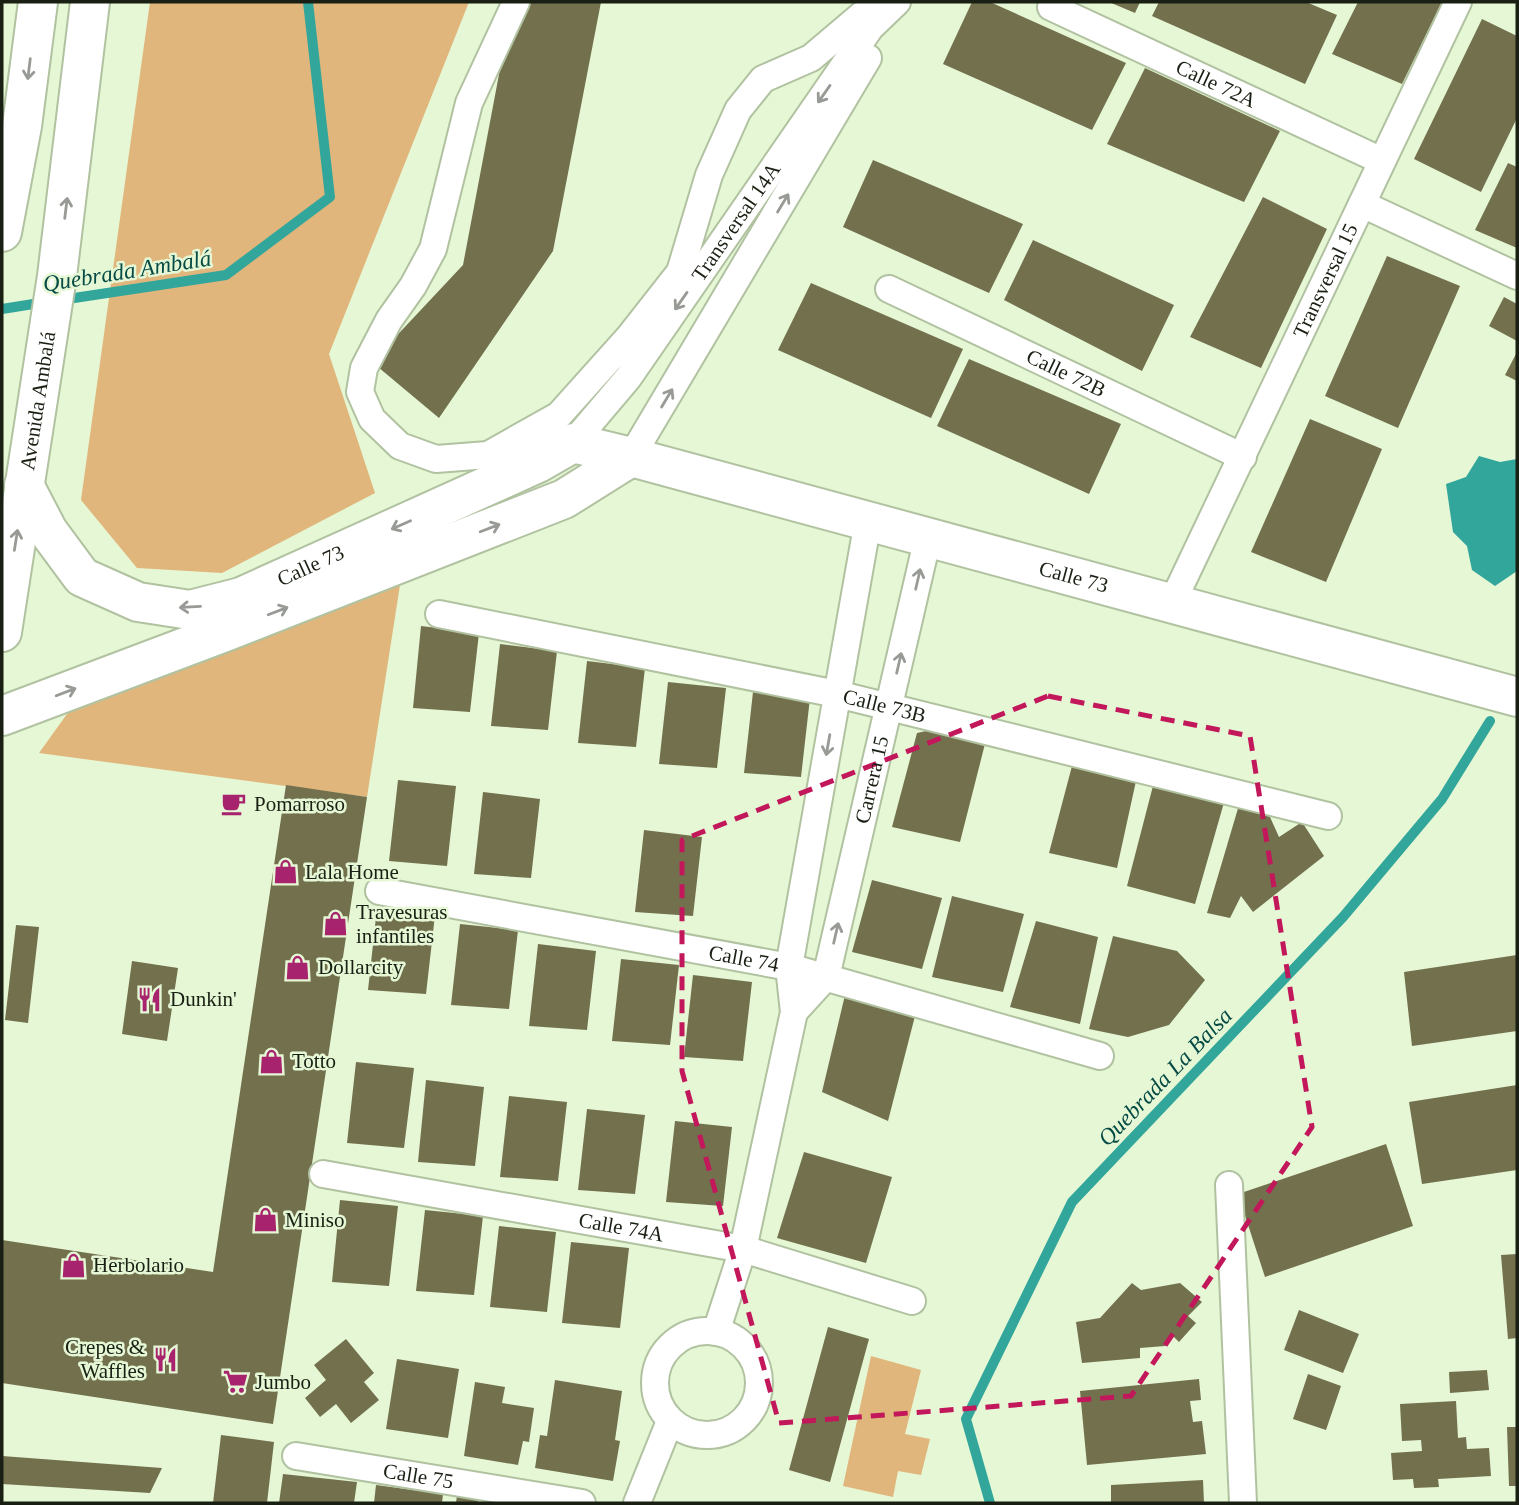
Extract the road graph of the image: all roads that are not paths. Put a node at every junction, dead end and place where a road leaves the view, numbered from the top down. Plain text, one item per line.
1 (38, 2) edge
2 (90, 2) edge
3 (516, 2) edge
4 (877, 2) edge
5 (899, 2) edge
6 (1458, 2) edge
7 (1051, 7) dead end
8 (12, 128) edge
9 (1382, 161) junction
10 (1362, 204) junction
11 (2, 232) edge
12 (1517, 276) edge
13 (889, 289) dead end
14 (573, 443) junction
15 (631, 457) junction
16 (1243, 457) junction
17 (24, 485) junction
18 (868, 521) junction
19 (928, 537) junction
20 (1172, 603) junction
21 (439, 614) dead end
22 (2, 632) edge
23 (837, 694) junction
24 (1517, 696) edge
25 (889, 706) junction
26 (2, 716) edge
27 (1328, 816) dead end
28 (379, 891) dead end
29 (789, 967) junction
30 (826, 977) junction
31 (794, 1012) junction
32 (1100, 1056) dead end
33 (323, 1174) dead end
34 (1229, 1185) dead end
35 (743, 1249) junction
36 (912, 1301) dead end
37 (716, 1332) junction
38 (670, 1421) junction
39 (296, 1455) dead end
40 (582, 1503) edge
41 (637, 1503) edge
42 (1243, 1503) edge

1 -> 8 street
17 -> 2 street, Avenida Ambalá
3 - 4 street
5 -> 14 street, Transversal 14A
15 -> 5 street, Transversal 14A
6 - 9 street, Transversal 15
7 - 9 street, Calle 72A
8 - 11 street
9 - 10 street, Transversal 15
10 - 12 street
10 - 16 street, Transversal 15
13 - 16 street, Calle 72B
14 - 15 street, Calle 73
14 -> 17 street, Calle 73
15 - 18 street, Calle 73
26 -> 15 street, Calle 73
16 - 20 street, Transversal 15
22 -> 17 street, Avenida Ambalá
18 - 19 street, Calle 73
18 - 23 street
19 - 20 street, Calle 73
25 -> 19 street, Carrera 15
20 - 24 street, Calle 73
21 - 23 street, Calle 73B
23 - 25 street, Calle 73B
23 -> 29 street
25 - 27 street, Calle 73B
30 -> 25 street, Carrera 15
28 - 29 street, Calle 74
29 - 30 street, Calle 74
29 - 31 street
30 - 31 street, Carrera 15
30 - 32 street, Calle 74
31 - 35 street
33 - 35 street, Calle 74A
34 - 42 street
35 - 36 street, Calle 74A
35 - 37 street
37 - 38 street
37 - 38 street
38 - 41 street
39 - 40 street, Calle 75

